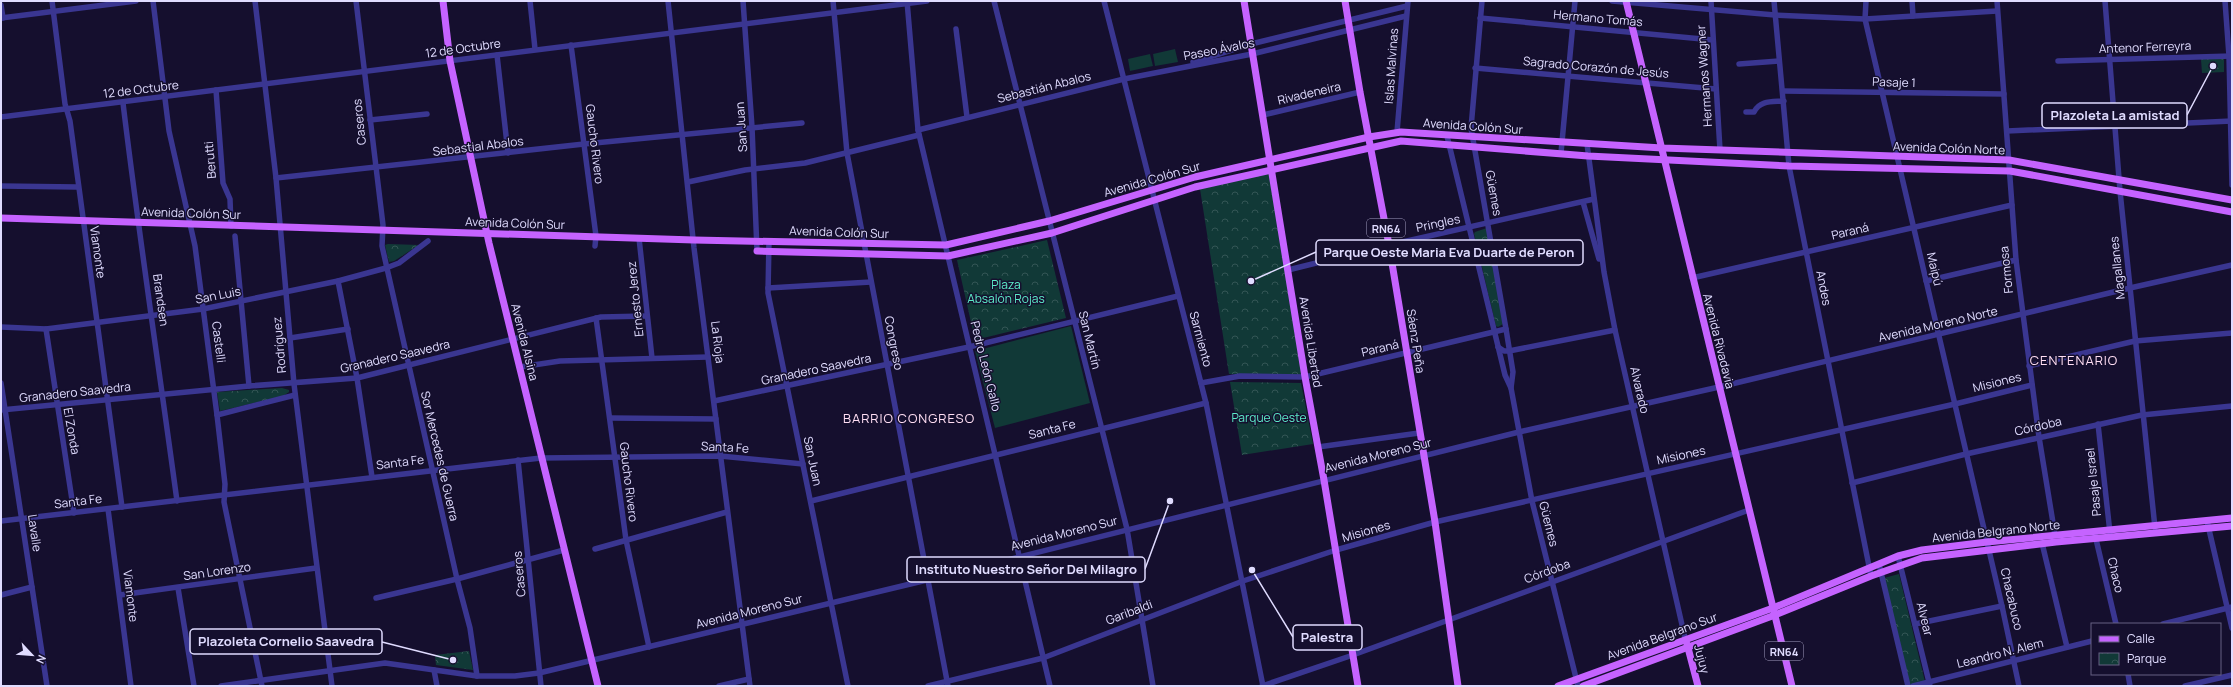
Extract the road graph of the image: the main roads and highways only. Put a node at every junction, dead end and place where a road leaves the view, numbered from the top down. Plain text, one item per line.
1 (443, 1) edge
2 (1244, 1) edge
3 (1345, 1) edge
4 (1626, 2) edge
5 (1369, 137) junction
6 (1370, 148) junction
7 (1662, 148) junction
8 (1270, 160) junction
9 (1666, 160) junction
10 (1272, 171) junction
11 (2232, 200) edge
12 (2232, 212) edge
13 (1, 218) edge
14 (488, 233) junction
15 (757, 251) road end
16 (2232, 518) edge
17 (2208, 524) junction
18 (2232, 526) edge
19 (2095, 535) junction
20 (1773, 608) junction
21 (1775, 616) junction
22 (1685, 638) junction
23 (1688, 647) junction
24 (1577, 683) edge
25 (598, 686) edge
26 (1358, 686) edge
27 (1458, 686) edge
28 (1558, 686) edge
29 (1583, 686) edge
30 (1698, 686) edge
31 (1792, 686) edge

1 - 14 main road, Avenida Alsina
2 - 8 main road, Avenida Libertad
3 - 5 main road, Sáenz Peña / RN64
4 - 7 main road, Avenida Rivadavia
5 - 6 main road, Sáenz Peña / RN64
5 - 7 main road, Avenida Colón Sur
5 - 8 main road, Avenida Colón Sur
6 - 9 main road, Avenida Colón Sur
6 - 10 main road, Avenida Colón Sur
6 - 27 main road, Sáenz Peña / RN64
7 - 9 main road, Avenida Rivadavia
7 - 11 main road, Avenida Colón Norte
8 - 10 main road, Avenida Libertad
8 - 14 main road, Avenida Colón Sur
9 - 12 main road, Avenida Colón Norte
9 - 20 main road, Avenida Rivadavia / RN64
10 - 15 main road, Avenida Colón Sur
10 - 26 main road, Avenida Libertad
13 - 14 main road, Avenida Colón Sur
14 - 25 main road, Avenida Alsina
16 - 17 main road, Avenida Belgrano Norte
17 - 18 main road, Avenida Belgrano Norte
17 - 19 main road, Avenida Belgrano Norte
19 - 20 main road, Avenida Belgrano Norte
19 - 21 main road, Avenida Belgrano Norte
20 - 21 main road, Avenida Rivadavia / RN64
20 - 22 main road, Avenida Belgrano Sur
21 - 23 main road, Avenida Belgrano Sur
21 - 31 main road, Avenida Rivadavia / RN64
22 - 23 main road, Jujuy
22 - 24 main road, Avenida Belgrano Sur
23 - 29 main road, Avenida Belgrano Sur
23 - 30 main road, Jujuy
24 - 28 main road, Avenida Belgrano Sur

